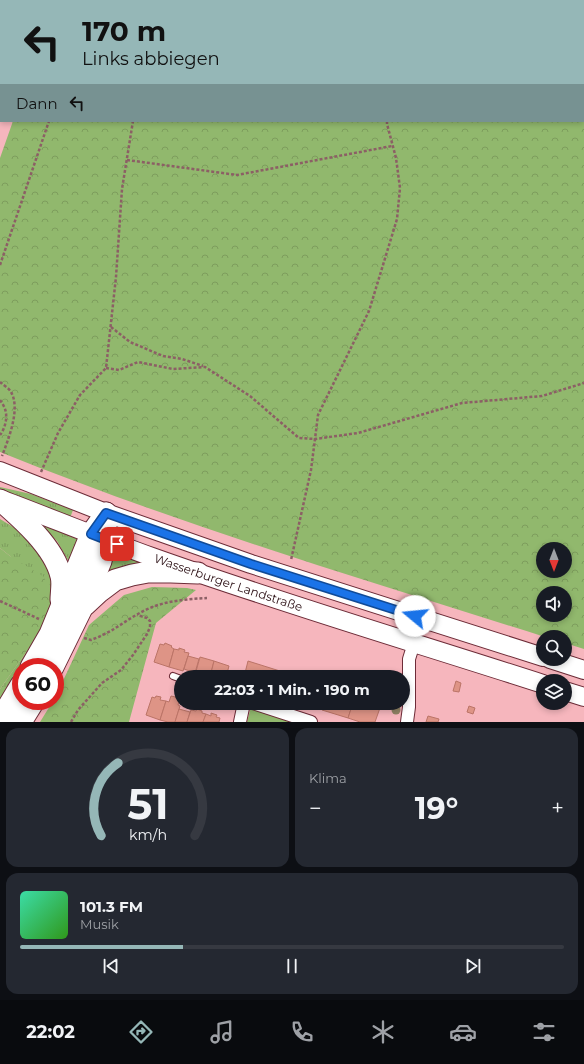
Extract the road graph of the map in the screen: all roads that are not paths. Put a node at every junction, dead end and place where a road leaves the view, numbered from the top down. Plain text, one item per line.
1 (1, 464) edge
2 (0, 499) edge
3 (106, 513) junction
4 (98, 536) junction
5 (198, 573) junction
6 (82, 608) junction
7 (61, 609) junction
8 (414, 643) junction
9 (536, 655) edge
10 (36, 658) edge
11 (57, 658) edge
12 (572, 666) edge
13 (584, 670) edge
14 (536, 682) edge
15 (572, 693) edge
16 (584, 697) edge
17 (12, 700) edge
18 (28, 710) edge
19 (243, 710) edge
20 (274, 710) edge
21 (0, 720) edge
22 (21, 722) edge
23 (240, 722) edge
24 (311, 722) edge
25 (408, 722) edge

1 - 3 main road, Wasserburger Landstraße
2 - 4 main road, Wasserburger Landstraße
2 - 7 highway
3 - 4 highway
3 - 9 main road, Wasserburger Landstraße
4 - 5 main road, Wasserburger Landstraße
4 - 6 highway
4 - 7 highway
5 - 6 highway
5 - 8 main road, Wasserburger Landstraße
6 - 11 highway
7 - 10 highway
8 - 14 main road, Wasserburger Landstraße
8 - 25 street
12 - 13 main road
15 - 16 main road
17 - 21 highway
18 - 22 highway
19 - 23 street
20 - 24 street

